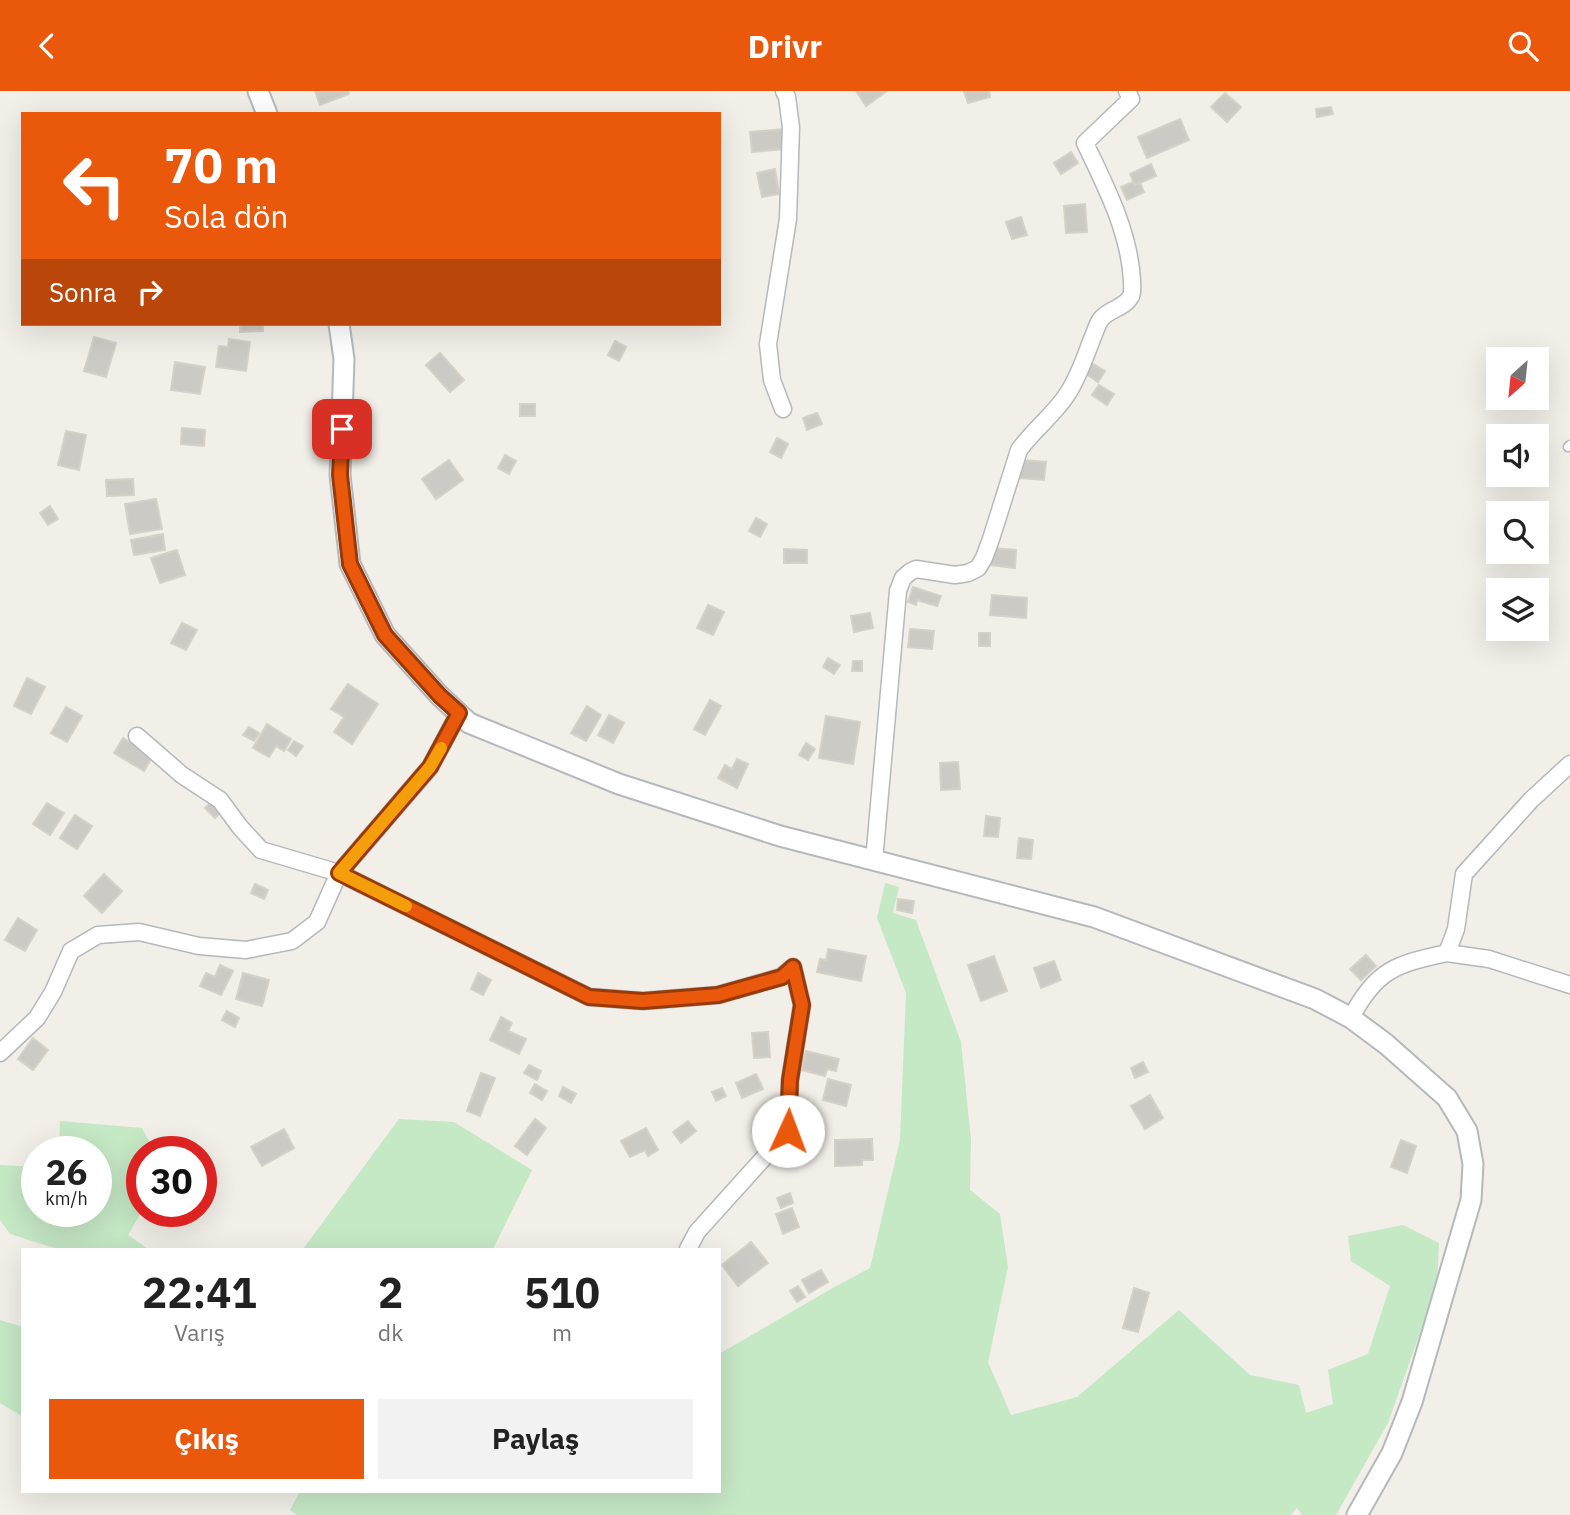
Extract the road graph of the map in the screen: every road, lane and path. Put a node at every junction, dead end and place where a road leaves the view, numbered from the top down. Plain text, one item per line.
1 (258, 91) edge
2 (784, 91) edge
3 (1127, 91) edge
4 (266, 112) edge
5 (339, 326) edge
6 (783, 409) dead end
7 (459, 713) junction
8 (137, 736) dead end
9 (1570, 764) edge
10 (874, 861) junction
11 (339, 873) junction
12 (1447, 953) junction
13 (1570, 985) edge
14 (1351, 1018) junction
15 (0, 1053) edge
16 (689, 1248) edge
17 (1357, 1515) edge

1 - 4 street
2 - 6 street
3 - 10 street
5 - 7 street
7 - 10 street
7 - 11 street
8 - 11 street
9 - 12 street
10 - 14 street
11 - 15 street
11 - 16 street
12 - 13 street
12 - 14 street
14 - 17 street

